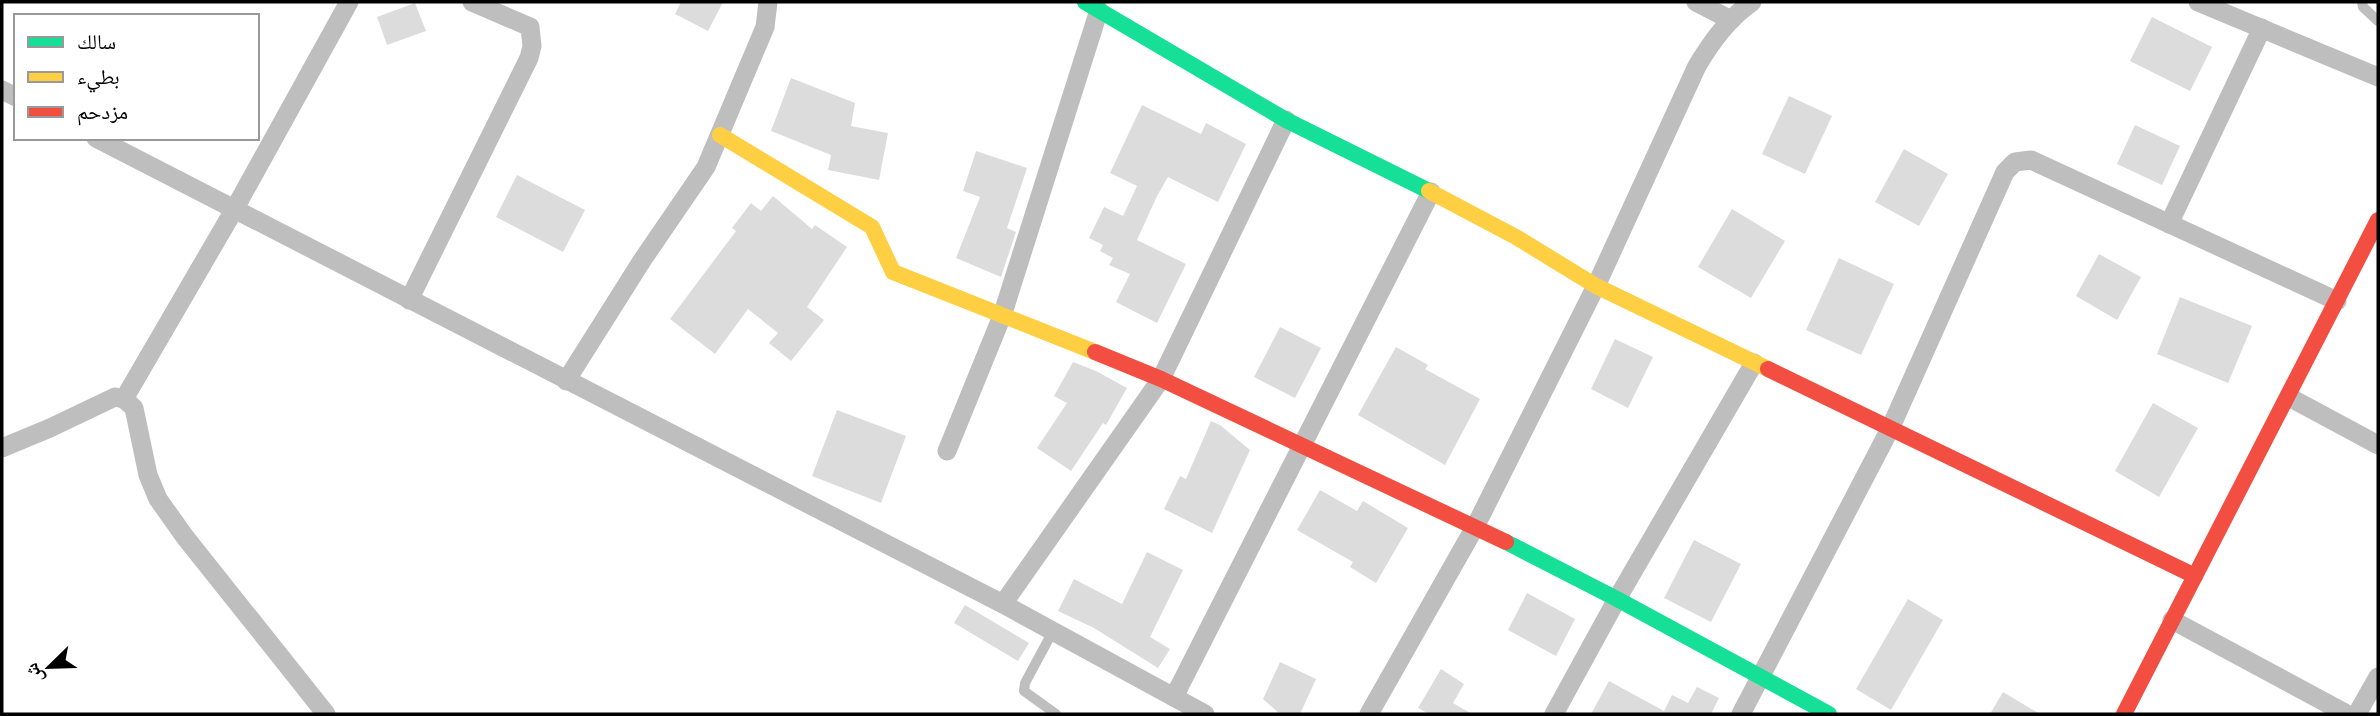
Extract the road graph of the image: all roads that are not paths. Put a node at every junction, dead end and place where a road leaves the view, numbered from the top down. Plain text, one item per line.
1 (349, 2) edge
2 (472, 2) edge
3 (768, 2) edge
4 (1696, 2) edge
5 (1752, 2) edge
6 (2201, 2) edge
7 (2362, 2) edge
8 (1092, 6) edge
9 (1731, 20) junction
10 (2378, 21) edge
11 (2262, 29) junction
12 (2378, 77) edge
13 (1286, 120) junction
14 (720, 135) junction
15 (100, 140) edge
16 (1431, 192) junction
17 (234, 210) junction
18 (2378, 220) edge
19 (2169, 224) junction
20 (1596, 286) junction
21 (409, 300) junction
22 (2337, 301) junction
23 (1002, 316) junction
24 (1754, 363) junction
25 (1161, 379) junction
26 (566, 381) junction
27 (2288, 397) junction
28 (124, 399) junction
29 (1890, 429) junction
30 (2378, 445) edge
31 (1302, 446) junction
32 (2, 448) edge
33 (947, 451) dead end
34 (1475, 527) junction
35 (2195, 576) junction
36 (1617, 599) junction
37 (1003, 604) junction
38 (2172, 620) junction
39 (1053, 631) junction
40 (1761, 677) junction
41 (2378, 677) edge
42 (1174, 697) junction
43 (2378, 705) edge
44 (326, 714) edge
45 (1056, 714) edge
46 (1205, 714) edge
47 (1369, 714) edge
48 (1554, 714) edge
49 (1741, 714) edge
50 (1829, 714) edge
51 (2124, 714) edge
52 (2347, 714) edge
53 (2357, 714) edge
54 (2367, 714) edge

1 - 17 street
2 - 21 street
3 - 14 street
4 - 9 street
5 - 9 street
6 - 11 street
7 - 10 lane
8 - 13 street
8 - 23 street
9 - 20 street
11 - 12 street
11 - 19 street
13 - 16 street
13 - 25 street
14 - 23 street
14 - 26 street
15 - 17 street
16 - 20 street
16 - 31 street
17 - 21 street
17 - 28 street
18 - 22 street
19 - 22 street
19 - 29 street
20 - 24 street
20 - 34 street
21 - 26 street
22 - 27 street
23 - 25 street
23 - 33 street
24 - 29 street
24 - 36 street
25 - 31 street
25 - 37 street
26 - 37 street
27 - 30 street
27 - 35 street
28 - 32 street
28 - 44 street
29 - 35 street
29 - 40 street
31 - 34 street
31 - 42 street
34 - 36 street
34 - 47 street
35 - 38 street
36 - 40 street
36 - 48 street
37 - 39 street
38 - 51 street
38 - 52 street
39 - 42 street
39 - 45 lane
40 - 49 street
40 - 50 street
41 - 53 street
42 - 46 street
43 - 54 street

